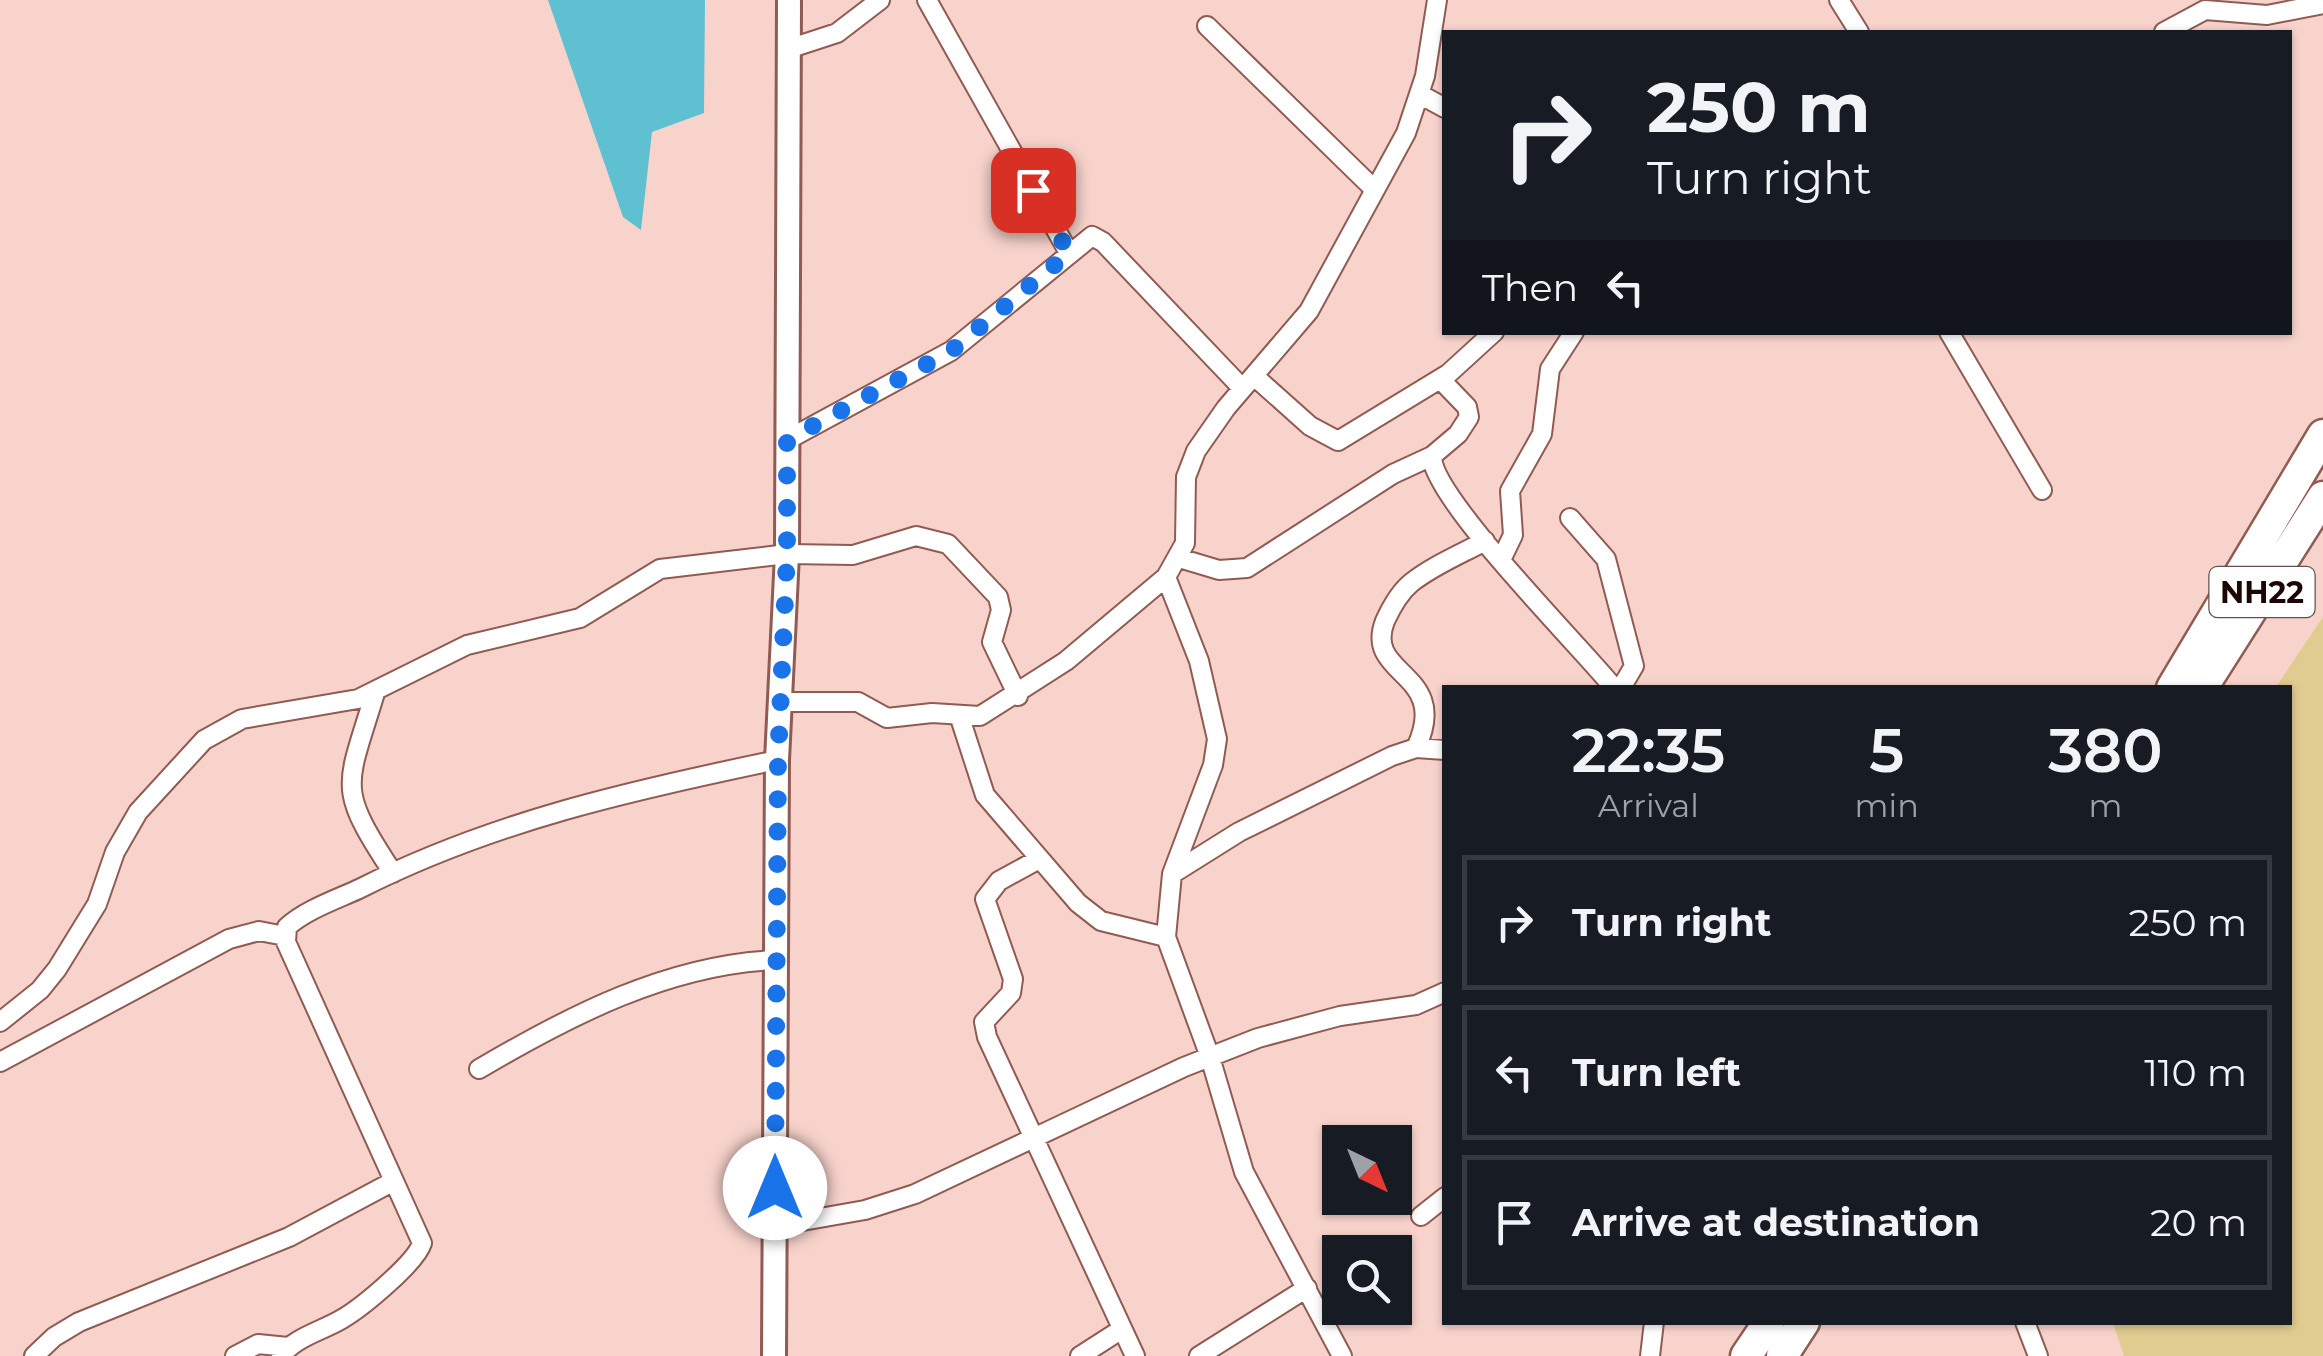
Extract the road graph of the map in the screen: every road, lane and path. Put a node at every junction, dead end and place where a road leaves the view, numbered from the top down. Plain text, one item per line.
1 (789, 0) edge
2 (880, 0) edge
3 (927, 0) edge
4 (1437, 0) edge
5 (1839, 0) edge
6 (2323, 4) edge
7 (1207, 26) dead end
8 (1857, 30) edge
9 (2168, 30) edge
10 (788, 50) junction
11 (1420, 95) junction
12 (1442, 106) edge
13 (1374, 190) junction
14 (1069, 253) junction
15 (1491, 335) edge
16 (1572, 335) edge
17 (1951, 335) edge
18 (1440, 379) junction
19 (1248, 382) junction
20 (2323, 434) edge
21 (787, 440) junction
22 (1432, 456) junction
23 (2042, 490) dead end
24 (2323, 496) edge
25 (1570, 518) dead end
26 (1485, 541) junction
27 (787, 554) junction
28 (1179, 558) junction
29 (1501, 560) junction
30 (1166, 577) junction
31 (1615, 685) edge
32 (1620, 685) edge
33 (2174, 685) edge
34 (2204, 685) edge
35 (375, 693) junction
36 (1018, 696) junction
37 (778, 702) junction
38 (960, 718) junction
39 (1416, 748) junction
40 (1442, 750) edge
41 (778, 760) junction
42 (1039, 859) junction
43 (393, 873) junction
44 (1172, 874) junction
45 (285, 936) junction
46 (1166, 938) junction
47 (776, 960) junction
48 (1442, 993) edge
49 (0, 1022) edge
50 (1210, 1057) junction
51 (0, 1062) edge
52 (479, 1069) dead end
53 (1034, 1140) junction
54 (394, 1181) junction
55 (1442, 1199) edge
56 (1422, 1216) dead end
57 (774, 1226) junction
58 (1307, 1288) junction
59 (1654, 1325) edge
60 (1767, 1325) edge
61 (1802, 1325) edge
62 (2026, 1325) edge
63 (1122, 1329) junction
64 (285, 1351) edge
65 (34, 1356) edge
66 (234, 1356) edge
67 (774, 1356) edge
68 (1080, 1356) edge
69 (1135, 1356) edge
70 (1198, 1356) edge
71 (1342, 1356) edge
72 (1650, 1356) edge
73 (1746, 1356) edge
74 (1782, 1356) edge
75 (2038, 1356) edge

1 - 10 street
2 - 10 street
3 - 14 street
4 - 11 street
5 - 8 street
6 - 9 street
7 - 13 street
10 - 21 street
11 - 12 street
11 - 13 street
13 - 19 street
14 - 19 street
14 - 21 street
15 - 18 street
16 - 29 street
17 - 23 street
18 - 19 street
18 - 22 street
19 - 28 street
20 - 33 main road
21 - 27 street
22 - 26 street
22 - 28 street
24 - 34 main road, NH22
25 - 32 street
26 - 29 street
26 - 39 street
27 - 35 street
27 - 36 street
27 - 37 street
28 - 30 street
29 - 31 street
30 - 36 street
30 - 44 street
35 - 43 street
35 - 49 street
36 - 38 street
37 - 38 street
37 - 41 street
38 - 42 street
39 - 40 street
39 - 44 street
41 - 43 street
41 - 47 street
42 - 46 street
42 - 53 street
43 - 45 street
44 - 46 street
45 - 51 street
45 - 54 street
46 - 50 street
47 - 52 street
47 - 57 street
48 - 50 street
50 - 53 street
50 - 58 street
53 - 57 street
53 - 63 street
54 - 64 street
54 - 65 street
55 - 56 street
57 - 67 street
58 - 70 street
58 - 71 street
59 - 72 street
60 - 73 main road
61 - 74 main road
62 - 75 street
63 - 68 street
63 - 69 street
64 - 66 street

